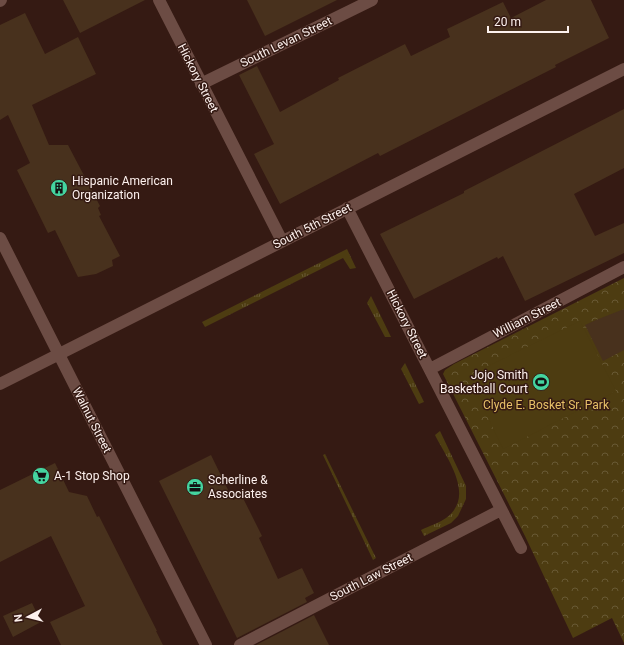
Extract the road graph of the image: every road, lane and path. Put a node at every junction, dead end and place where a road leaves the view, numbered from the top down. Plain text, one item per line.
1 (159, 0) edge
2 (372, 0) edge
3 (624, 69) edge
4 (201, 84) junction
5 (347, 208) junction
6 (0, 238) edge
7 (282, 241) junction
8 (624, 267) edge
9 (58, 354) junction
10 (430, 369) junction
11 (0, 384) edge
12 (502, 510) junction
13 (521, 548) dead end
14 (206, 645) edge
15 (240, 645) edge

1 - 4 street, Hickory Street
2 - 4 street, South Levan Street
3 - 5 street, South 5th Street
4 - 7 street, Hickory Street
5 - 7 street, South 5th Street
5 - 10 street, Hickory Street
6 - 9 street, Walnut Street
7 - 9 street, South 5th Street
8 - 10 street, William Street
9 - 11 street, South 5th Street
9 - 14 street, Walnut Street
10 - 12 street, Hickory Street
12 - 13 street, Hickory Street
12 - 15 street, South Law Street

